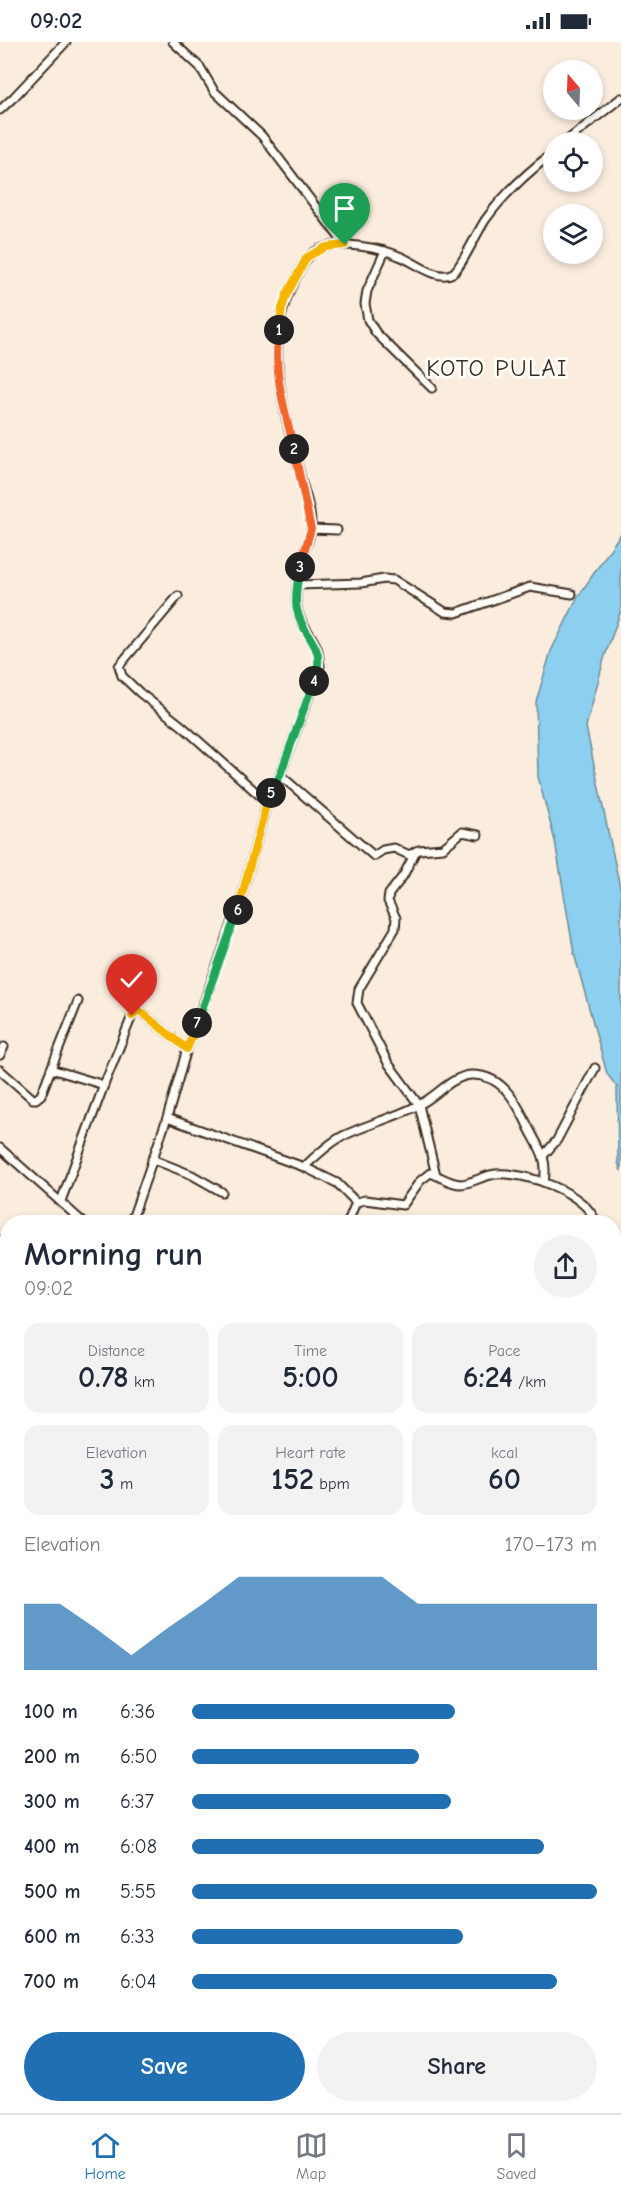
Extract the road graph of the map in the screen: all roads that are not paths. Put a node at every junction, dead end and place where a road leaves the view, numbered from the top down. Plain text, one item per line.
1 (66, 42) edge
2 (173, 42) edge
3 (621, 98) edge
4 (0, 110) edge
5 (578, 132) edge
6 (543, 162) edge
7 (345, 245) junction
8 (385, 251) junction
9 (432, 388) dead end
10 (311, 529) junction
11 (337, 530) dead end
12 (298, 585) junction
13 (572, 594) dead end
14 (178, 596) dead end
15 (280, 775) junction
16 (267, 802) junction
17 (478, 835) dead end
18 (416, 850) junction
19 (78, 1000) dead end
20 (4, 1047) dead end
21 (187, 1049) junction
22 (0, 1055) edge
23 (595, 1068) dead end
24 (51, 1069) junction
25 (0, 1071) edge
26 (104, 1085) junction
27 (419, 1105) junction
28 (167, 1118) junction
29 (0, 1148) edge
30 (544, 1155) junction
31 (152, 1159) junction
32 (304, 1167) junction
33 (436, 1175) junction
34 (544, 1182) junction
35 (222, 1192) dead end
36 (61, 1201) junction
37 (356, 1202) junction
38 (76, 1215) edge
39 (133, 1215) edge
40 (351, 1215) edge
41 (591, 1215) edge

1 - 4 street
2 - 7 street
3 - 5 street
6 - 8 street
7 - 8 street
7 - 10 street
8 - 9 street
10 - 11 street
10 - 12 street
12 - 13 street
12 - 15 street
14 - 16 street
15 - 16 street
15 - 18 street
16 - 21 street
17 - 18 street
18 - 27 street
19 - 24 street
20 - 22 street
21 - 26 street
21 - 28 street
23 - 30 street
24 - 25 street
24 - 26 street
26 - 36 street
27 - 30 street
27 - 32 street
27 - 33 street
28 - 31 street
28 - 32 street
29 - 36 street
30 - 34 street
31 - 35 street
31 - 39 street
32 - 37 street
33 - 34 street
33 - 37 street
34 - 41 street
36 - 38 street
37 - 40 street

